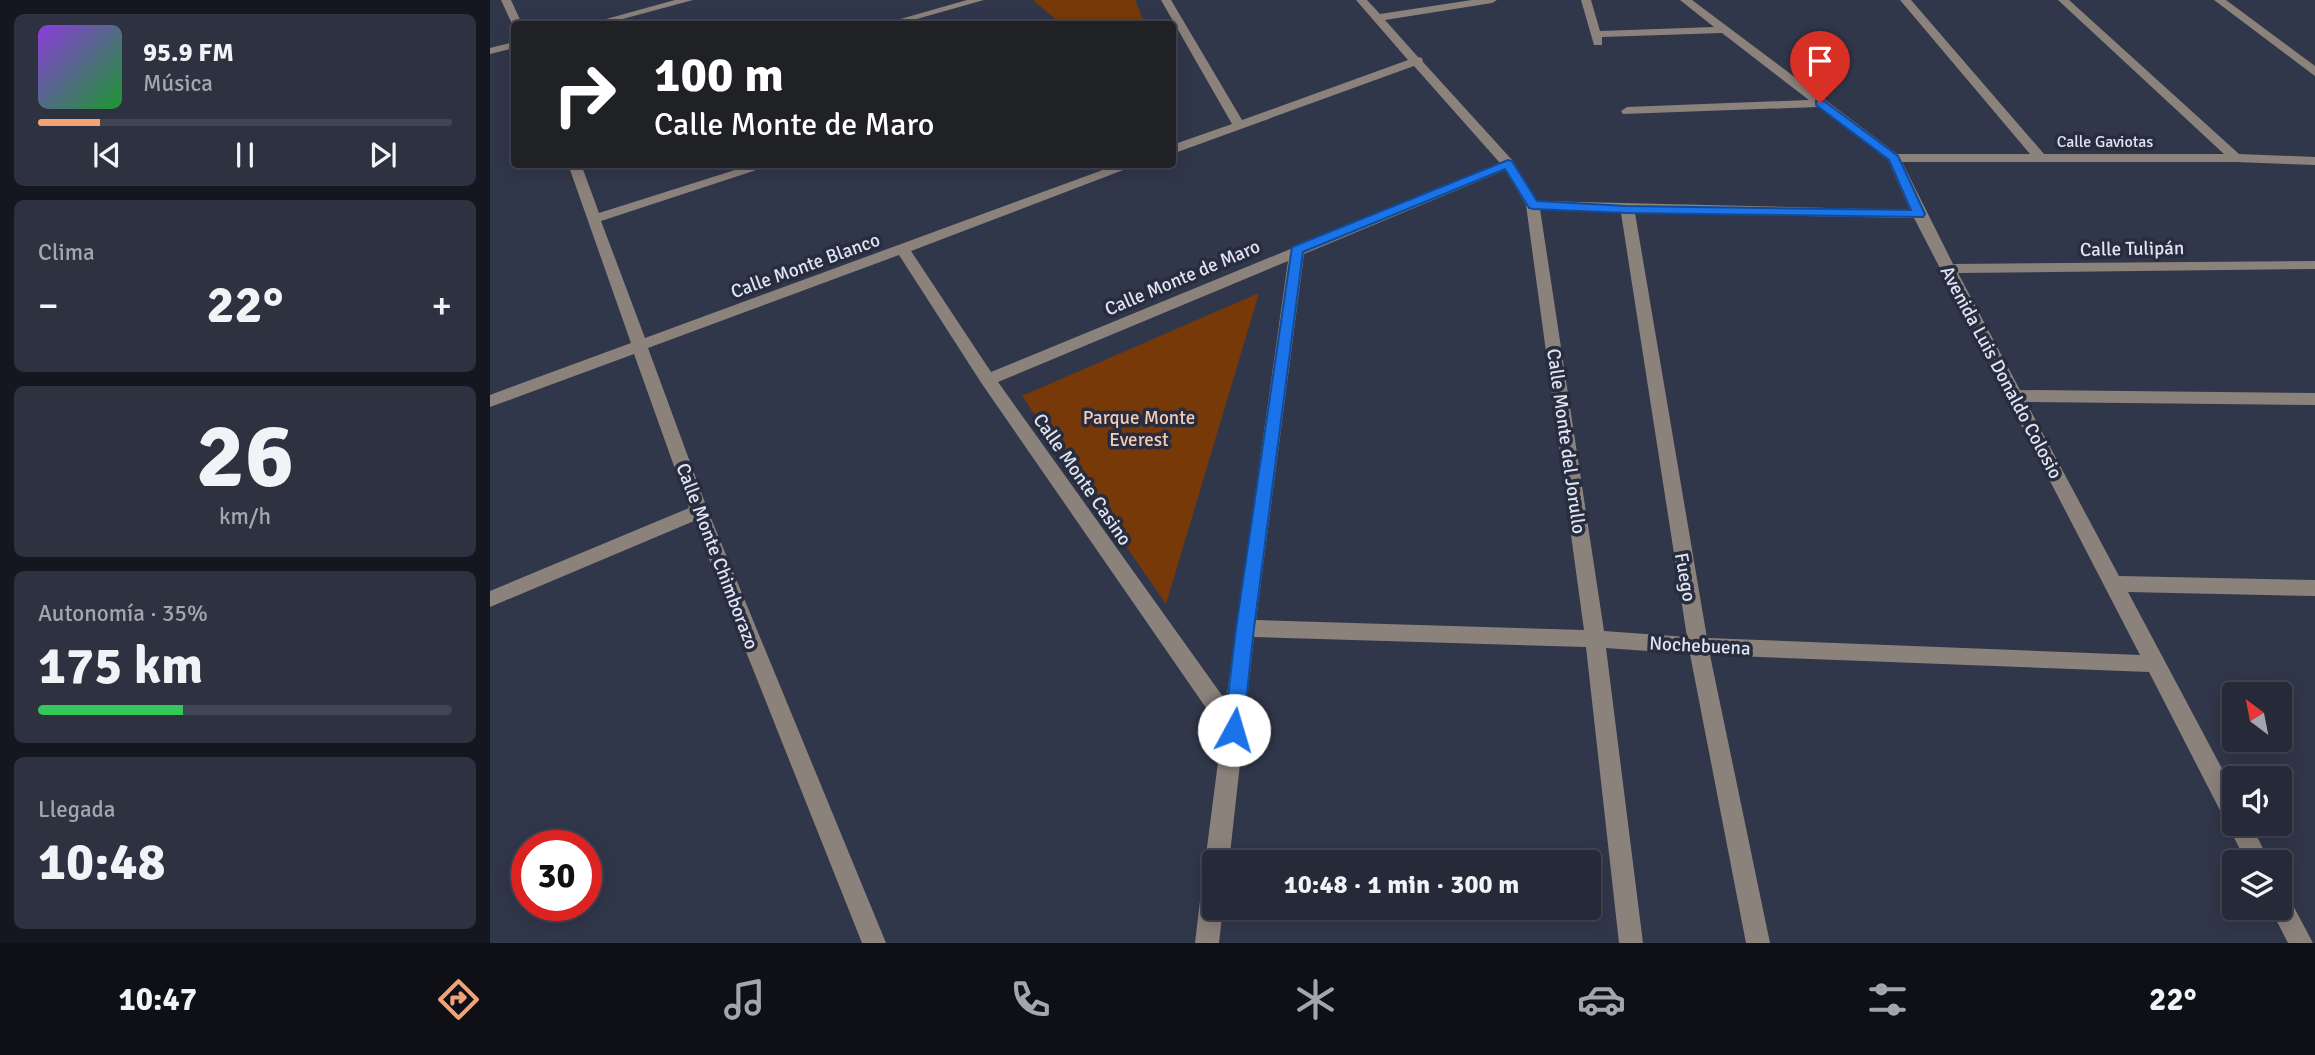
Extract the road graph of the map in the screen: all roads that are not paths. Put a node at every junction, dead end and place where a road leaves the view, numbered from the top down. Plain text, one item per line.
1 (506, 0) edge
2 (688, 0) edge
3 (979, 0) edge
4 (1166, 0) edge
5 (1361, 0) edge
6 (1492, 0) edge
7 (1586, 0) edge
8 (1685, 0) edge
9 (1905, 0) edge
10 (2063, 0) edge
11 (2219, 0) edge
12 (1378, 18) junction
13 (516, 21) edge
14 (605, 21) edge
15 (899, 21) edge
16 (1724, 30) junction
17 (1187, 35) junction
18 (1176, 38) edge
19 (511, 45) edge
20 (490, 51) edge
21 (1418, 60) junction
22 (2315, 72) edge
23 (1820, 103) junction
24 (1627, 111) dead end
25 (1239, 125) junction
26 (1176, 149) edge
27 (1894, 158) junction
28 (2040, 158) junction
29 (2236, 158) junction
30 (2315, 162) edge
31 (1508, 163) junction
32 (575, 168) edge
33 (756, 168) edge
34 (1122, 168) edge
35 (1533, 205) junction
36 (1626, 209) junction
37 (1919, 214) junction
38 (594, 219) junction
39 (902, 250) junction
40 (1297, 250) junction
41 (2315, 265) edge
42 (1948, 269) junction
43 (641, 345) junction
44 (988, 380) junction
45 (2013, 396) junction
46 (2315, 398) edge
47 (490, 401) edge
48 (699, 511) junction
49 (2114, 584) junction
50 (2315, 588) edge
51 (490, 599) edge
52 (1245, 628) junction
53 (1595, 639) junction
54 (1698, 646) junction
55 (2156, 664) junction
56 (1234, 730) junction
57 (2222, 791) edge
58 (1219, 850) edge
59 (1210, 920) edge
60 (2289, 920) edge
61 (874, 943) edge
62 (1207, 943) edge
63 (1631, 943) edge
64 (1758, 943) edge
65 (2301, 943) edge

1 - 13 street
2 - 14 street
3 - 15 street
4 - 17 street
5 - 12 street, Calle Monte del Jorullo
6 - 12 street
7 - 16 street
8 - 16 street, Avenida Luis Donaldo Colosio
9 - 28 street
10 - 29 street
11 - 22 street
12 - 21 street, Calle Monte del Jorullo
16 - 23 street, Avenida Luis Donaldo Colosio
17 - 18 street
17 - 25 street
19 - 20 street
21 - 25 street
21 - 31 street, Calle Monte del Jorullo
23 - 24 street
23 - 27 street, Avenida Luis Donaldo Colosio
25 - 26 street
27 - 28 street, Calle Gaviotas
27 - 37 street, Avenida Luis Donaldo Colosio
28 - 29 street, Calle Gaviotas
29 - 30 street, Calle Gaviotas
31 - 35 street, Calle Monte del Jorullo
31 - 40 street, Calle Monte de Maro
32 - 38 street, Calle Monte Chimborazo
33 - 38 street
34 - 39 street, Calle Monte Blanco
35 - 36 street
35 - 53 street, Calle Monte del Jorullo
36 - 37 street
36 - 54 street, Fuego
37 - 42 street, Avenida Luis Donaldo Colosio
38 - 43 street, Calle Monte Chimborazo
39 - 43 street, Calle Monte Blanco
39 - 44 street, Calle Monte Casino
40 - 44 street, Calle Monte de Maro
40 - 52 street
41 - 42 street, Calle Tulipán
42 - 45 street, Avenida Luis Donaldo Colosio
43 - 47 street, Calle Monte Blanco
43 - 48 street, Calle Monte Chimborazo
44 - 56 street, Calle Monte Casino
45 - 46 street
45 - 49 street, Avenida Luis Donaldo Colosio
48 - 51 street
48 - 61 street, Calle Monte Chimborazo
49 - 50 street
49 - 55 street, Avenida Luis Donaldo Colosio
52 - 53 street, Nochebuena
52 - 56 street
53 - 54 street, Nochebuena
53 - 63 street, Calle Monte del Jorullo
54 - 55 street, Nochebuena
54 - 64 street, Fuego
55 - 57 street, Avenida Luis Donaldo Colosio
56 - 58 street
59 - 62 street
60 - 65 street

